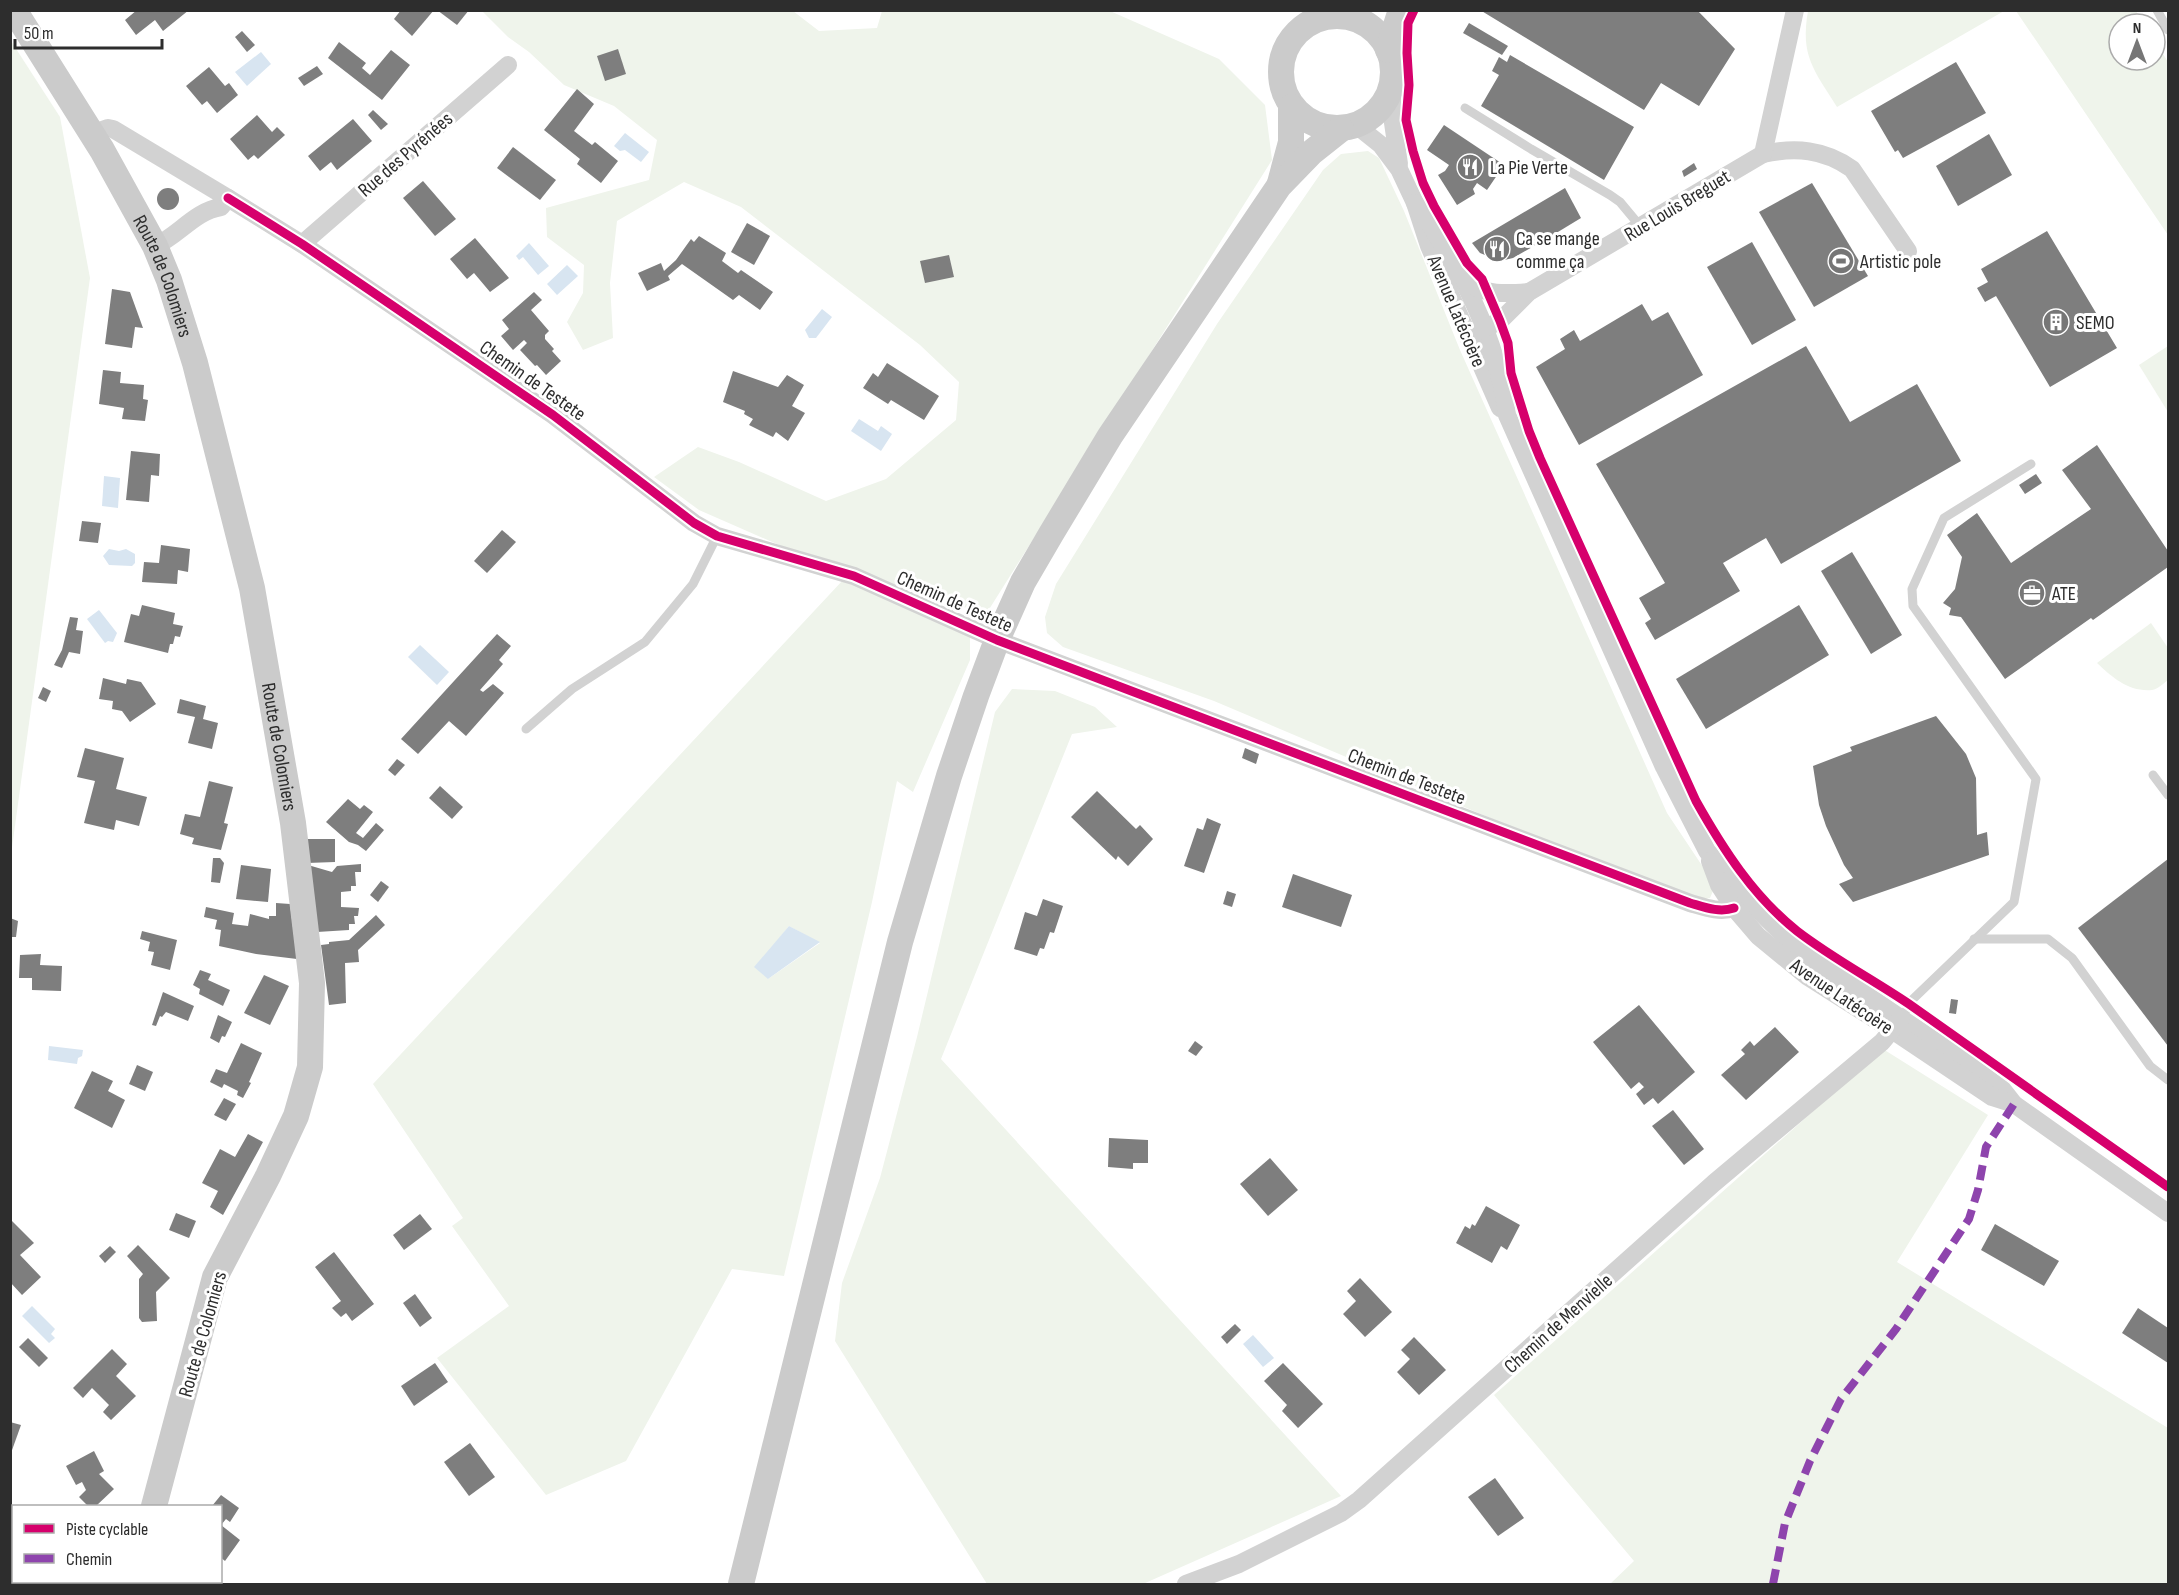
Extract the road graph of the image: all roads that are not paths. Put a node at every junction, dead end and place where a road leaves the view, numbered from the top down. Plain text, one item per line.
1 (14, 10) edge
2 (1401, 10) edge
3 (1795, 10) edge
4 (2157, 10) edge
5 (1348, 14) edge
6 (1302, 19) edge
7 (2169, 30) edge
8 (1388, 50) junction
9 (508, 65) dead end
10 (1392, 82) junction
11 (1291, 107) junction
12 (1465, 108) dead end
13 (1349, 127) junction
14 (91, 134) junction
15 (1763, 154) junction
16 (1399, 169) junction
17 (1279, 186) junction
18 (228, 198) junction
19 (1415, 203) junction
20 (1640, 226) junction
21 (302, 244) junction
22 (155, 246) junction
23 (1908, 251) dead end
24 (1465, 282) junction
25 (1528, 292) junction
26 (1486, 328) junction
27 (1467, 336) junction
28 (1507, 415) junction
29 (2031, 464) dead end
30 (717, 536) junction
31 (997, 640) junction
32 (526, 729) dead end
33 (2153, 775) dead end
34 (2169, 795) edge
35 (1707, 851) junction
36 (1734, 908) junction
37 (1974, 939) junction
38 (1896, 1024) junction
39 (2169, 1080) edge
40 (2169, 1213) edge
41 (154, 1505) edge
42 (741, 1584) edge
43 (1186, 1584) edge

1 - 14 main road, Route de Colomiers
2 - 8 main road
3 - 15 street
4 - 7 lane
5 - 6 main road
5 - 8 main road
6 - 11 main road
8 - 10 main road
9 - 21 street, Rue des Pyrénées
10 - 13 main road
10 - 16 street, Avenue Latécoère
11 - 13 main road
11 - 17 main road
12 - 20 lane
13 - 16 street, Avenue Latécoère
13 - 17 main road
14 - 18 street, Chemin de Testete
14 - 22 main road, Route de Colomiers
15 - 20 street, Rue Louis Breguet
15 - 23 street, Rue Louis Breguet
16 - 19 street, Avenue Latécoère
17 - 31 main road
18 - 21 street, Chemin de Testete
18 - 22 street
19 - 24 street, Avenue Latécoère
19 - 27 street, Avenue Latécoère
20 - 25 street, Rue Louis Breguet
21 - 30 street, Chemin de Testete
22 - 41 main road, Route de Colomiers
24 - 25 street, Rue Louis Breguet
24 - 26 street, Avenue Latécoère
25 - 26 street, Rue Louis Breguet
26 - 27 street, Rue Louis Breguet
26 - 28 street, Avenue Latécoère
27 - 28 street, Avenue Latécoère
28 - 35 street, Avenue Latécoère
29 - 37 lane
30 - 31 street, Chemin de Testete
30 - 32 lane
31 - 36 street, Chemin de Testete
31 - 42 main road
33 - 34 lane
35 - 36 street, Avenue Latécoère
35 - 38 street, Avenue Latécoère
36 - 38 street, Avenue Latécoère
37 - 38 lane
37 - 39 lane
38 - 40 street, Avenue Latécoère
38 - 43 street, Chemin de Menvielle

